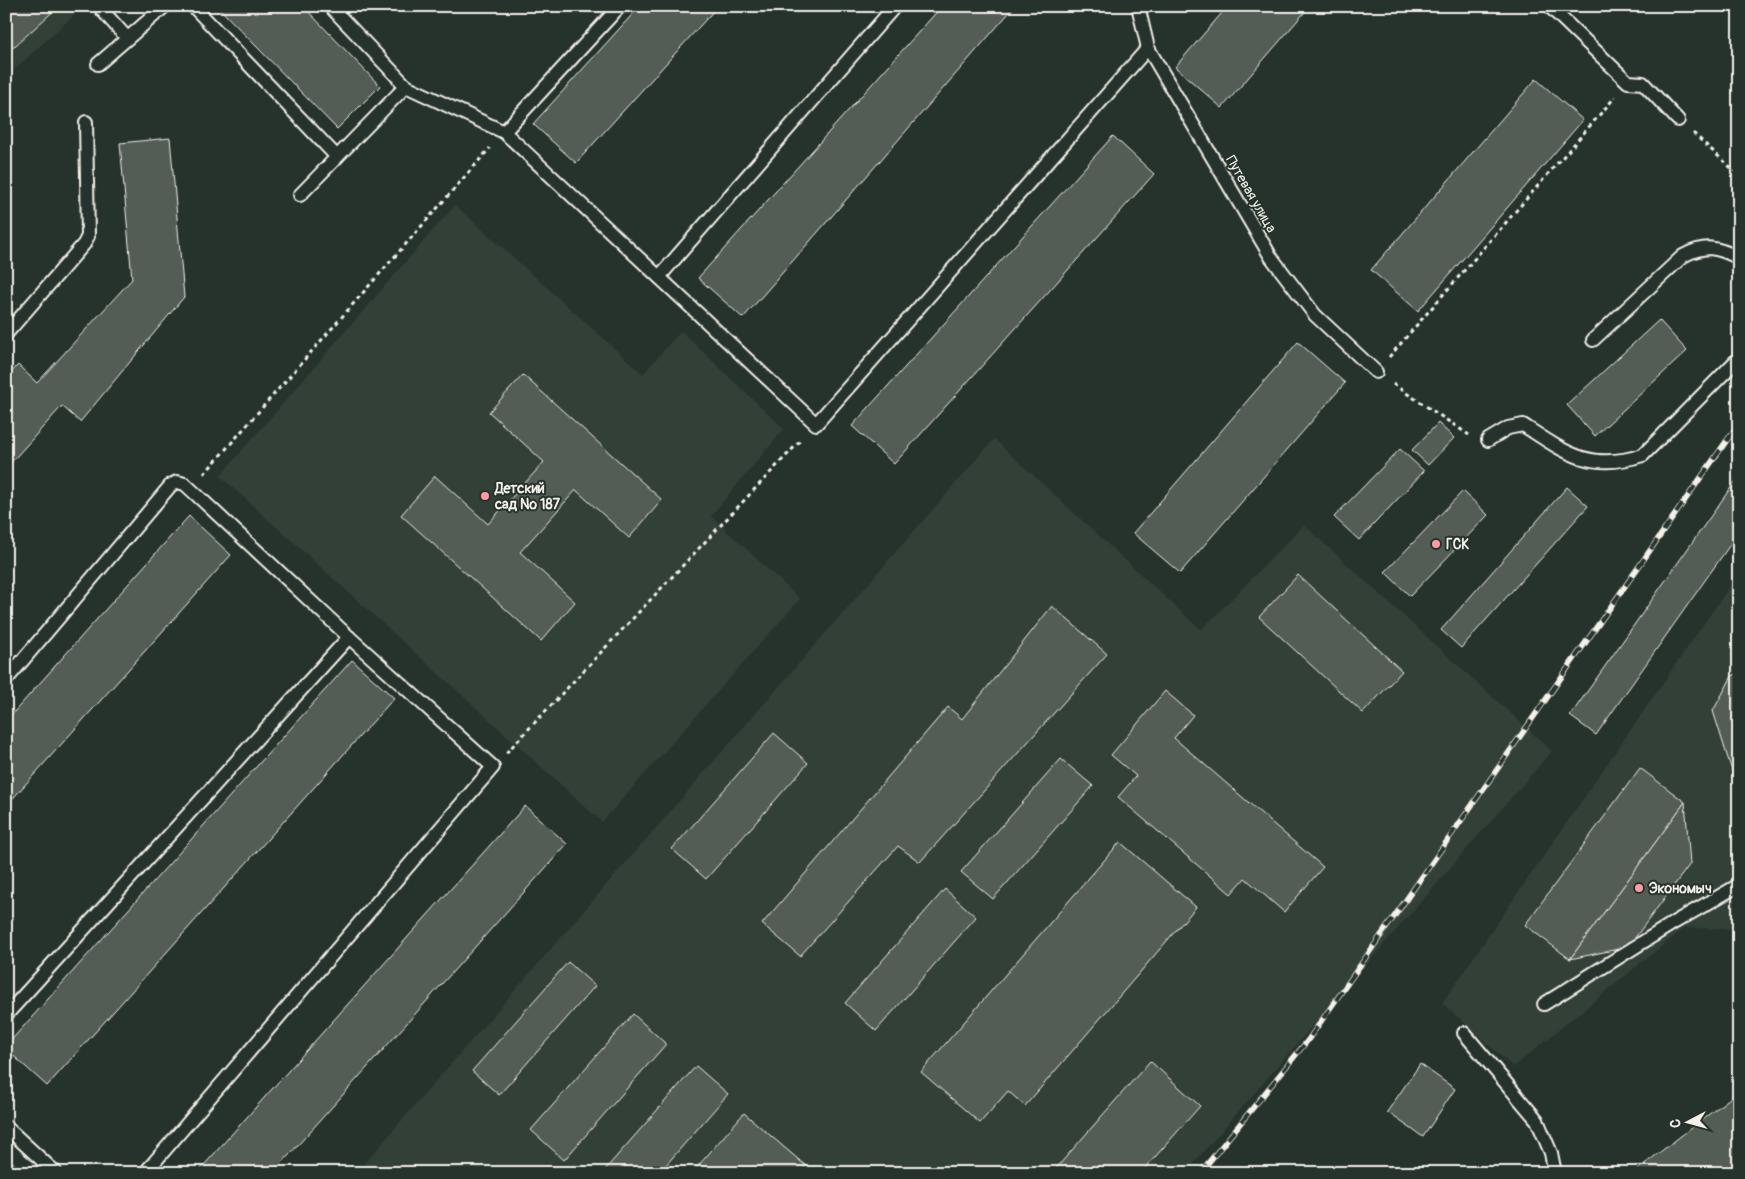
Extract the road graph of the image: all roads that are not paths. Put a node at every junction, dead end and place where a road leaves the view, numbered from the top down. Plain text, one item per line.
1 (165, 6) edge
2 (193, 6) edge
3 (330, 6) edge
4 (620, 6) edge
5 (895, 6) edge
6 (1138, 6) edge
7 (1549, 6) edge
8 (102, 10) dead end
9 (127, 38) junction
10 (1148, 48) junction
11 (98, 64) dead end
12 (406, 86) junction
13 (1678, 120) road end
14 (86, 122) dead end
15 (504, 132) junction
16 (337, 157) junction
17 (300, 194) dead end
18 (1739, 258) edge
19 (659, 277) junction
20 (6, 334) edge
21 (1593, 340) dead end
22 (1739, 358) edge
23 (1376, 372) road end
24 (1488, 440) road end
25 (349, 637) junction
26 (6, 680) edge
27 (1739, 885) edge
28 (1544, 1004) dead end
29 (6, 1015) edge
30 (1464, 1033) dead end
31 (6, 1127) edge
32 (56, 1173) edge
33 (145, 1173) edge
34 (1555, 1173) edge

1 - 9 lane
2 - 16 lane
3 - 12 lane
4 - 15 lane
5 - 19 lane
6 - 10 lane, Путевая улица
7 - 13 lane
8 - 9 lane
9 - 11 lane
10 - 19 lane
10 - 23 lane, Путевая улица
12 - 15 lane
12 - 16 lane
14 - 20 lane
15 - 19 lane
16 - 17 lane
18 - 21 lane
22 - 24 lane
25 - 26 lane
25 - 29 lane
25 - 33 lane
27 - 28 lane
30 - 34 lane
31 - 32 lane

